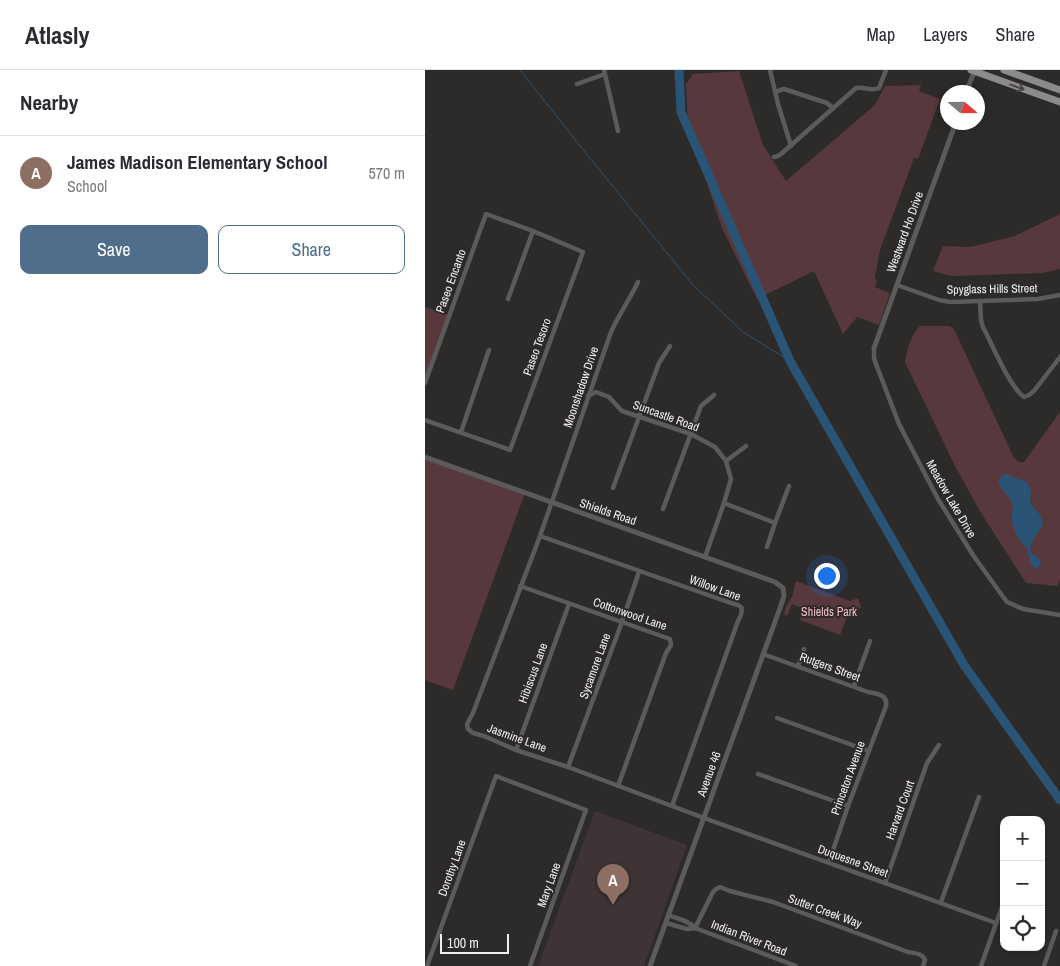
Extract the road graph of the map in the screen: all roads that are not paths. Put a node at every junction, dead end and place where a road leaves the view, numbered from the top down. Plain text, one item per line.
1 (770, 70) edge
2 (886, 70) edge
3 (974, 70) edge
4 (1004, 70) edge
5 (604, 72) edge
6 (577, 84) dead end
7 (969, 85) edge
8 (1060, 90) edge
9 (775, 92) junction
10 (1060, 102) edge
11 (833, 108) junction
12 (952, 130) edge
13 (618, 131) dead end
14 (791, 146) junction
15 (774, 157) dead end
16 (533, 231) junction
17 (637, 282) dead end
18 (897, 285) junction
19 (1060, 294) edge
20 (508, 299) dead end
21 (980, 301) junction
22 (669, 346) dead end
23 (874, 348) joint
24 (489, 350) dead end
25 (1060, 357) edge
26 (425, 383) edge
27 (713, 395) dead end
28 (588, 396) junction
29 (639, 417) junction
30 (425, 420) edge
31 (461, 432) junction
32 (691, 434) junction
33 (746, 446) dead end
34 (425, 456) edge
35 (726, 461) junction
36 (789, 486) dead end
37 (613, 488) dead end
38 (552, 502) junction
39 (724, 503) junction
40 (663, 509) dead end
41 (775, 523) junction
42 (540, 536) junction
43 (767, 547) dead end
44 (705, 557) junction
45 (639, 572) junction
46 (520, 586) junction
47 (783, 588) joint
48 (569, 604) junction
49 (1060, 615) edge
50 (622, 622) junction
51 (869, 641) dead end
52 (804, 650) dead end
53 (763, 654) junction
54 (798, 666) junction
55 (854, 686) junction
56 (887, 701) joint
57 (777, 718) dead end
58 (939, 745) dead end
59 (516, 750) junction
60 (869, 751) junction
61 (568, 767) junction
62 (758, 774) dead end
63 (496, 776) joint
64 (618, 786) junction
65 (979, 797) dead end
66 (671, 806) junction
67 (848, 806) junction
68 (704, 818) junction
69 (829, 862) junction
70 (885, 883) junction
71 (941, 902) junction
72 (1002, 906) edge
73 (668, 915) junction
74 (666, 923) junction
75 (996, 923) junction
76 (695, 928) junction
77 (1056, 931) dead end
78 (427, 966) edge
79 (530, 966) edge
80 (650, 966) edge
81 (795, 966) edge
82 (923, 966) edge
83 (981, 966) edge
84 (1044, 966) edge

1 - 9 street
2 - 11 street
3 - 7 street
3 -> 10 main road
4 - 8 main road
5 - 6 street
5 - 13 street
9 - 11 street
9 - 14 street
11 - 14 street
12 - 18 street, Westward Ho Drive
14 - 15 street
16 - 20 street
16 - 26 street, Paseo Encanto
16 - 31 street, Paseo Tesoro
17 - 28 street, Moonshadow Drive
18 - 21 street, Spyglass Hills Street
18 - 23 street, Westward Ho Drive
19 - 21 street, Spyglass Hills Street
21 - 25 street
22 - 29 street
23 - 49 street, Meadow Lake Drive
24 - 31 street
27 - 32 street
28 - 29 street, Suncastle Road
28 - 38 street, Moonshadow Drive
29 - 32 street, Suncastle Road
29 - 37 street
30 - 31 street
32 - 35 street, Suncastle Road
32 - 40 street
33 - 35 street
34 - 38 street, Shields Road
35 - 39 street
36 - 41 street
38 - 42 street, Jasmine Lane
38 - 44 street, Shields Road
39 - 41 street
39 - 44 street
41 - 43 street
42 - 45 street, Willow Lane
42 - 46 street, Jasmine Lane
44 - 47 street, Shields Road
45 - 50 street, Sycamore Lane
45 - 66 street, Willow Lane
46 - 48 street, Cottonwood Lane
46 - 59 street, Jasmine Lane
47 - 53 street, Avenue 46
48 - 50 street, Cottonwood Lane
48 - 59 street, Hibiscus Lane
50 - 61 street, Sycamore Lane
50 - 64 street, Cottonwood Lane
51 - 55 street
52 - 54 street
53 - 54 street, Rutgers Street
53 - 68 street, Avenue 46
54 - 55 street, Rutgers Street
55 - 56 street, Rutgers Street
56 - 60 street, Princeton Avenue
57 - 60 street
58 - 70 street, Harvard Court
59 - 61 street, Jasmine Lane
60 - 67 street, Princeton Avenue
61 - 64 street, Jasmine Lane
62 - 67 street
63 - 78 street, Dorothy Lane
63 - 79 street, Mary Lane
64 - 66 street, Jasmine Lane
65 - 71 street
66 - 68 street, Jasmine Lane
67 - 69 street, Princeton Avenue
68 - 69 street, Duquesne Street
68 - 73 street, Avenue 46
69 - 70 street, Duquesne Street
70 - 71 street, Duquesne Street
71 - 75 street, Duquesne Street
72 - 75 street
73 - 74 street, Avenue 46
73 - 76 street
74 - 76 street, Indian River Road
74 - 80 street, Avenue 46
75 - 83 street
76 - 81 street, Indian River Road
76 - 82 street, Sutter Creek Way
77 - 84 street

